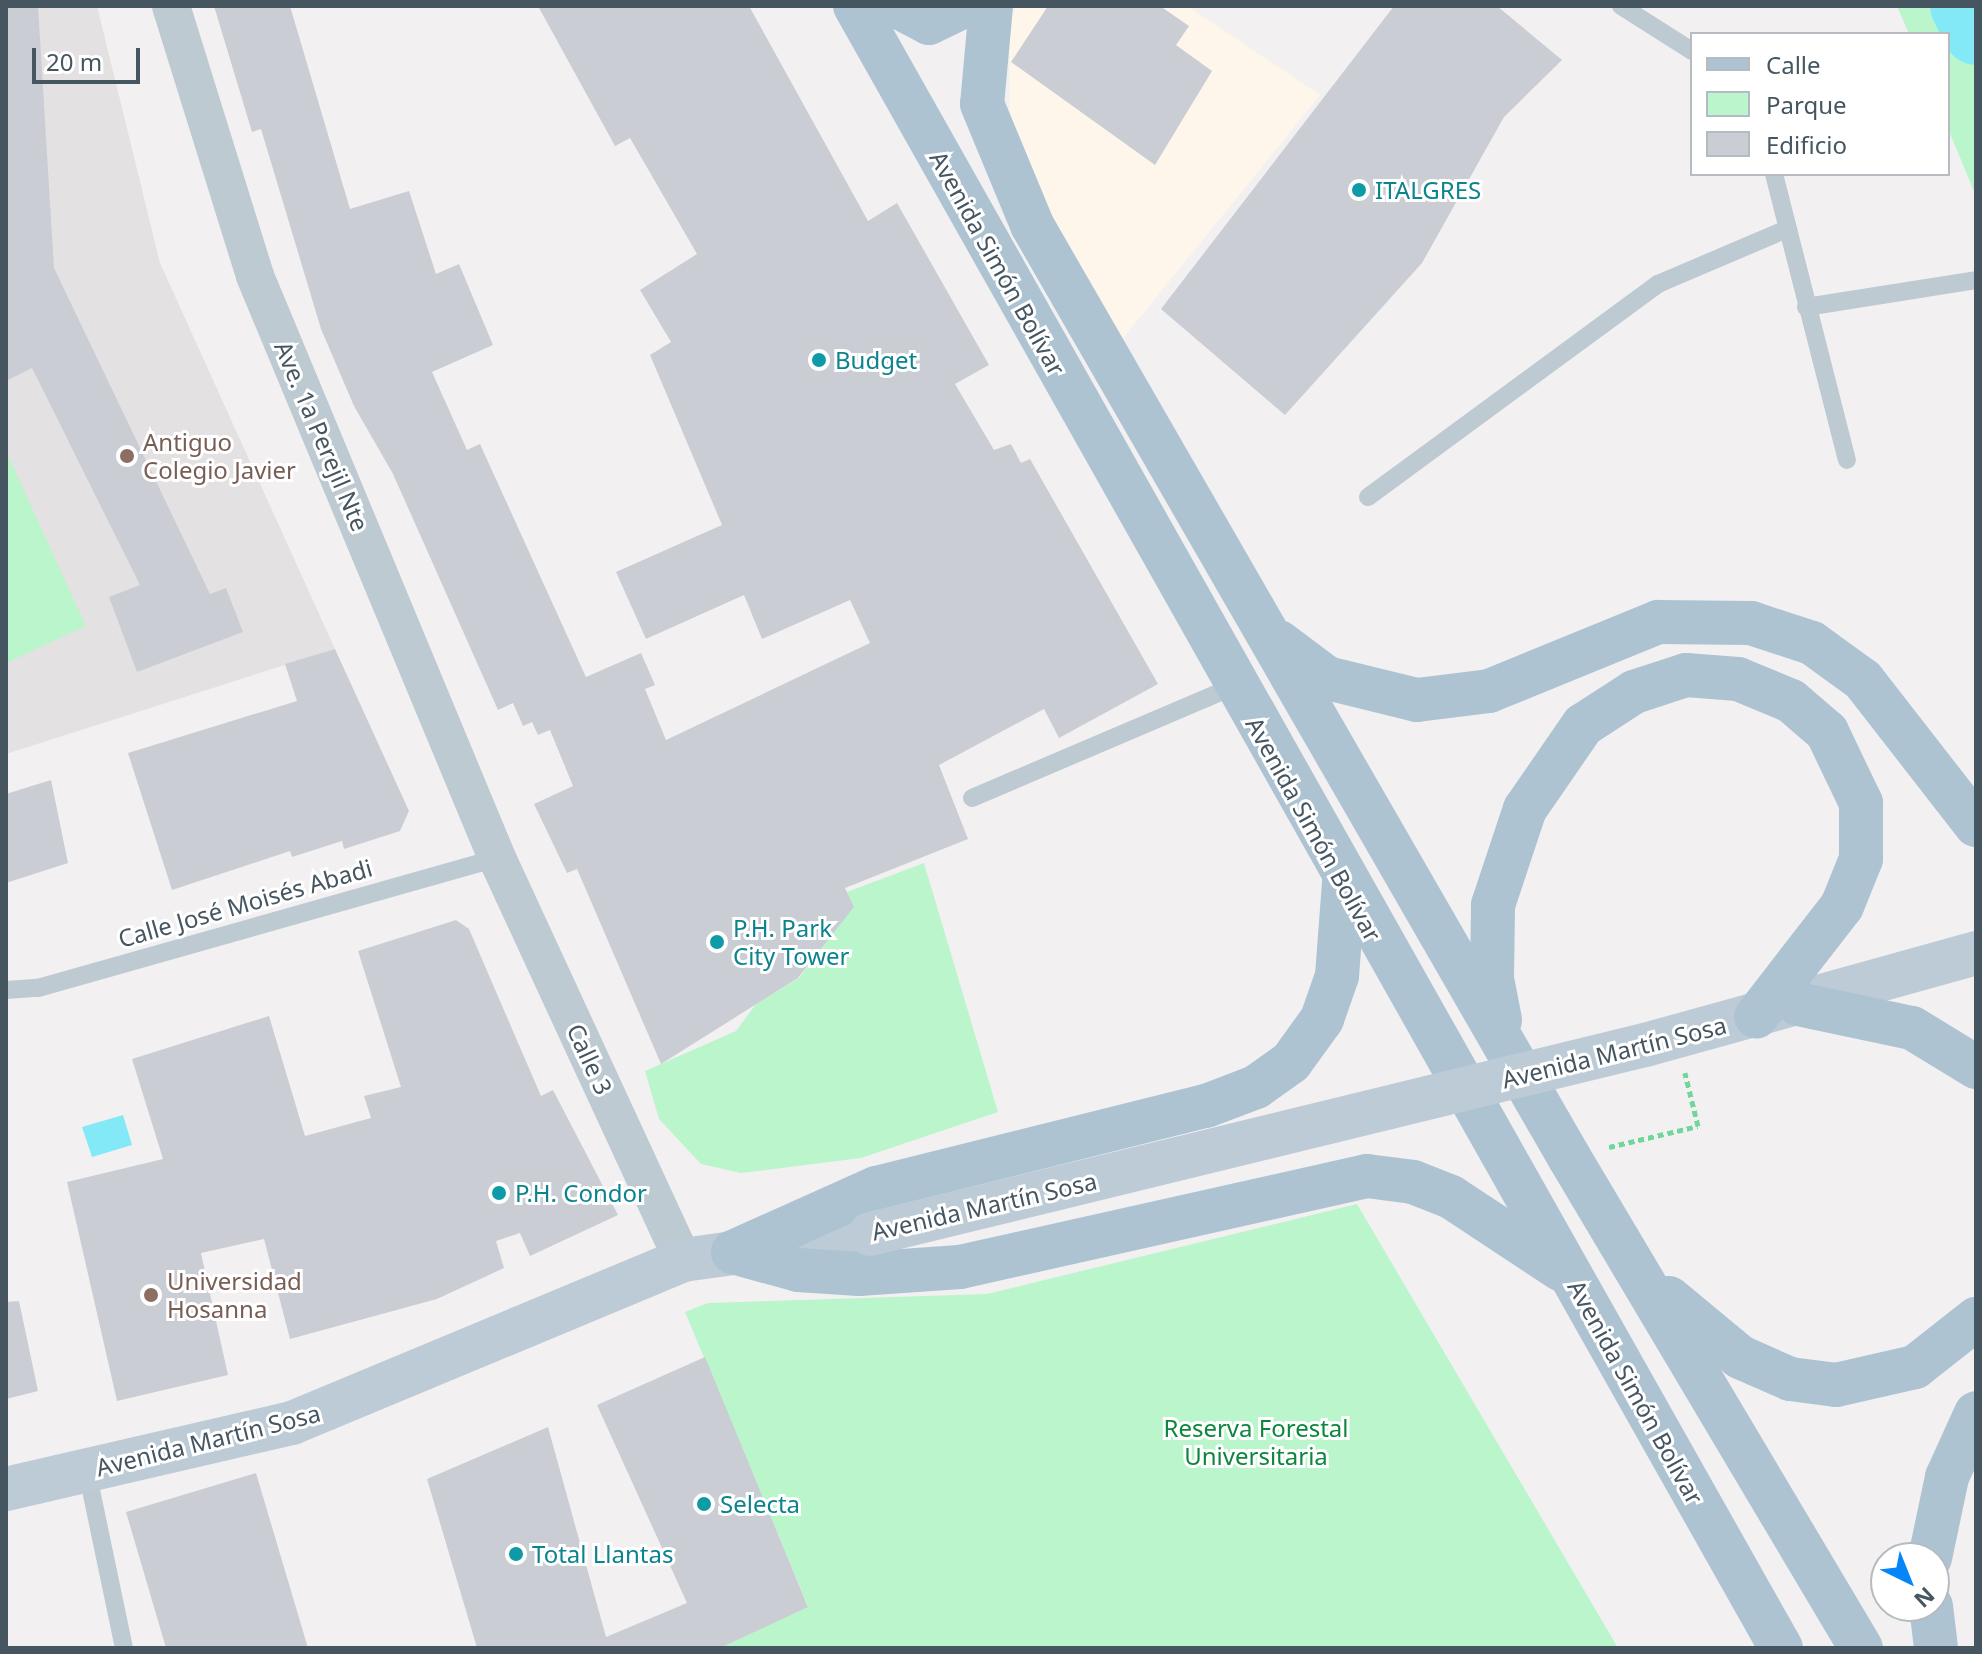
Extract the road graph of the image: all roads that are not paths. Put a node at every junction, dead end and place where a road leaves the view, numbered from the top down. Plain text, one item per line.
1 (171, 6) edge
2 (855, 6) edge
3 (897, 6) edge
4 (964, 6) edge
5 (991, 6) edge
6 (1621, 6) edge
7 (1690, 50) edge
8 (1774, 176) edge
9 (1787, 229) junction
10 (1976, 280) edge
11 (1806, 307) junction
12 (1847, 460) dead end
13 (1368, 497) dead end
14 (1264, 629) junction
15 (1234, 686) junction
16 (972, 798) dead end
17 (1976, 825) edge
18 (497, 858) junction
19 (1344, 882) junction
20 (1976, 953) edge
21 (6, 990) edge
22 (1798, 1004) junction
23 (1756, 1017) junction
24 (1507, 1050) junction
25 (1976, 1067) edge
26 (733, 1252) junction
27 (1629, 1256) junction
28 (683, 1260) junction
29 (1571, 1277) junction
30 (1976, 1319) edge
31 (1976, 1413) edge
32 (87, 1471) junction
33 (6, 1489) edge
34 (1933, 1542) edge
35 (1933, 1622) edge
36 (124, 1648) edge
37 (1781, 1648) edge
38 (1861, 1648) edge
39 (1936, 1648) edge

1 - 18 street, Ave. 1a Perejil Nte
2 - 15 main road, Avenida Simón Bolívar
3 - 4 main road
5 - 14 main road, Avenida Simón Bolívar
6 - 7 lane
8 - 9 lane
9 - 11 lane
9 - 13 lane
10 - 11 lane
11 - 12 lane
14 - 17 main road
14 - 24 main road, Avenida Simón Bolívar
15 - 16 lane
15 - 19 main road, Avenida Simón Bolívar
18 - 21 lane, Calle José Moisés Abadi
18 - 28 street, Calle 3
19 - 26 main road
19 - 29 main road, Avenida Simón Bolívar
20 - 22 main road, Avenida Martín Sosa
22 - 23 main road, Avenida Martín Sosa
22 - 25 main road
23 - 24 main road
23 - 26 main road, Avenida Martín Sosa, bridge
24 - 27 main road, Avenida Simón Bolívar
26 - 28 main road, Avenida Martín Sosa
26 - 29 main road
27 - 30 main road
27 - 38 main road, Avenida Simón Bolívar
28 - 32 main road, Avenida Martín Sosa
29 - 37 main road, Avenida Simón Bolívar
31 - 34 main road
32 - 33 main road, Avenida Martín Sosa
32 - 36 lane
35 - 39 main road

